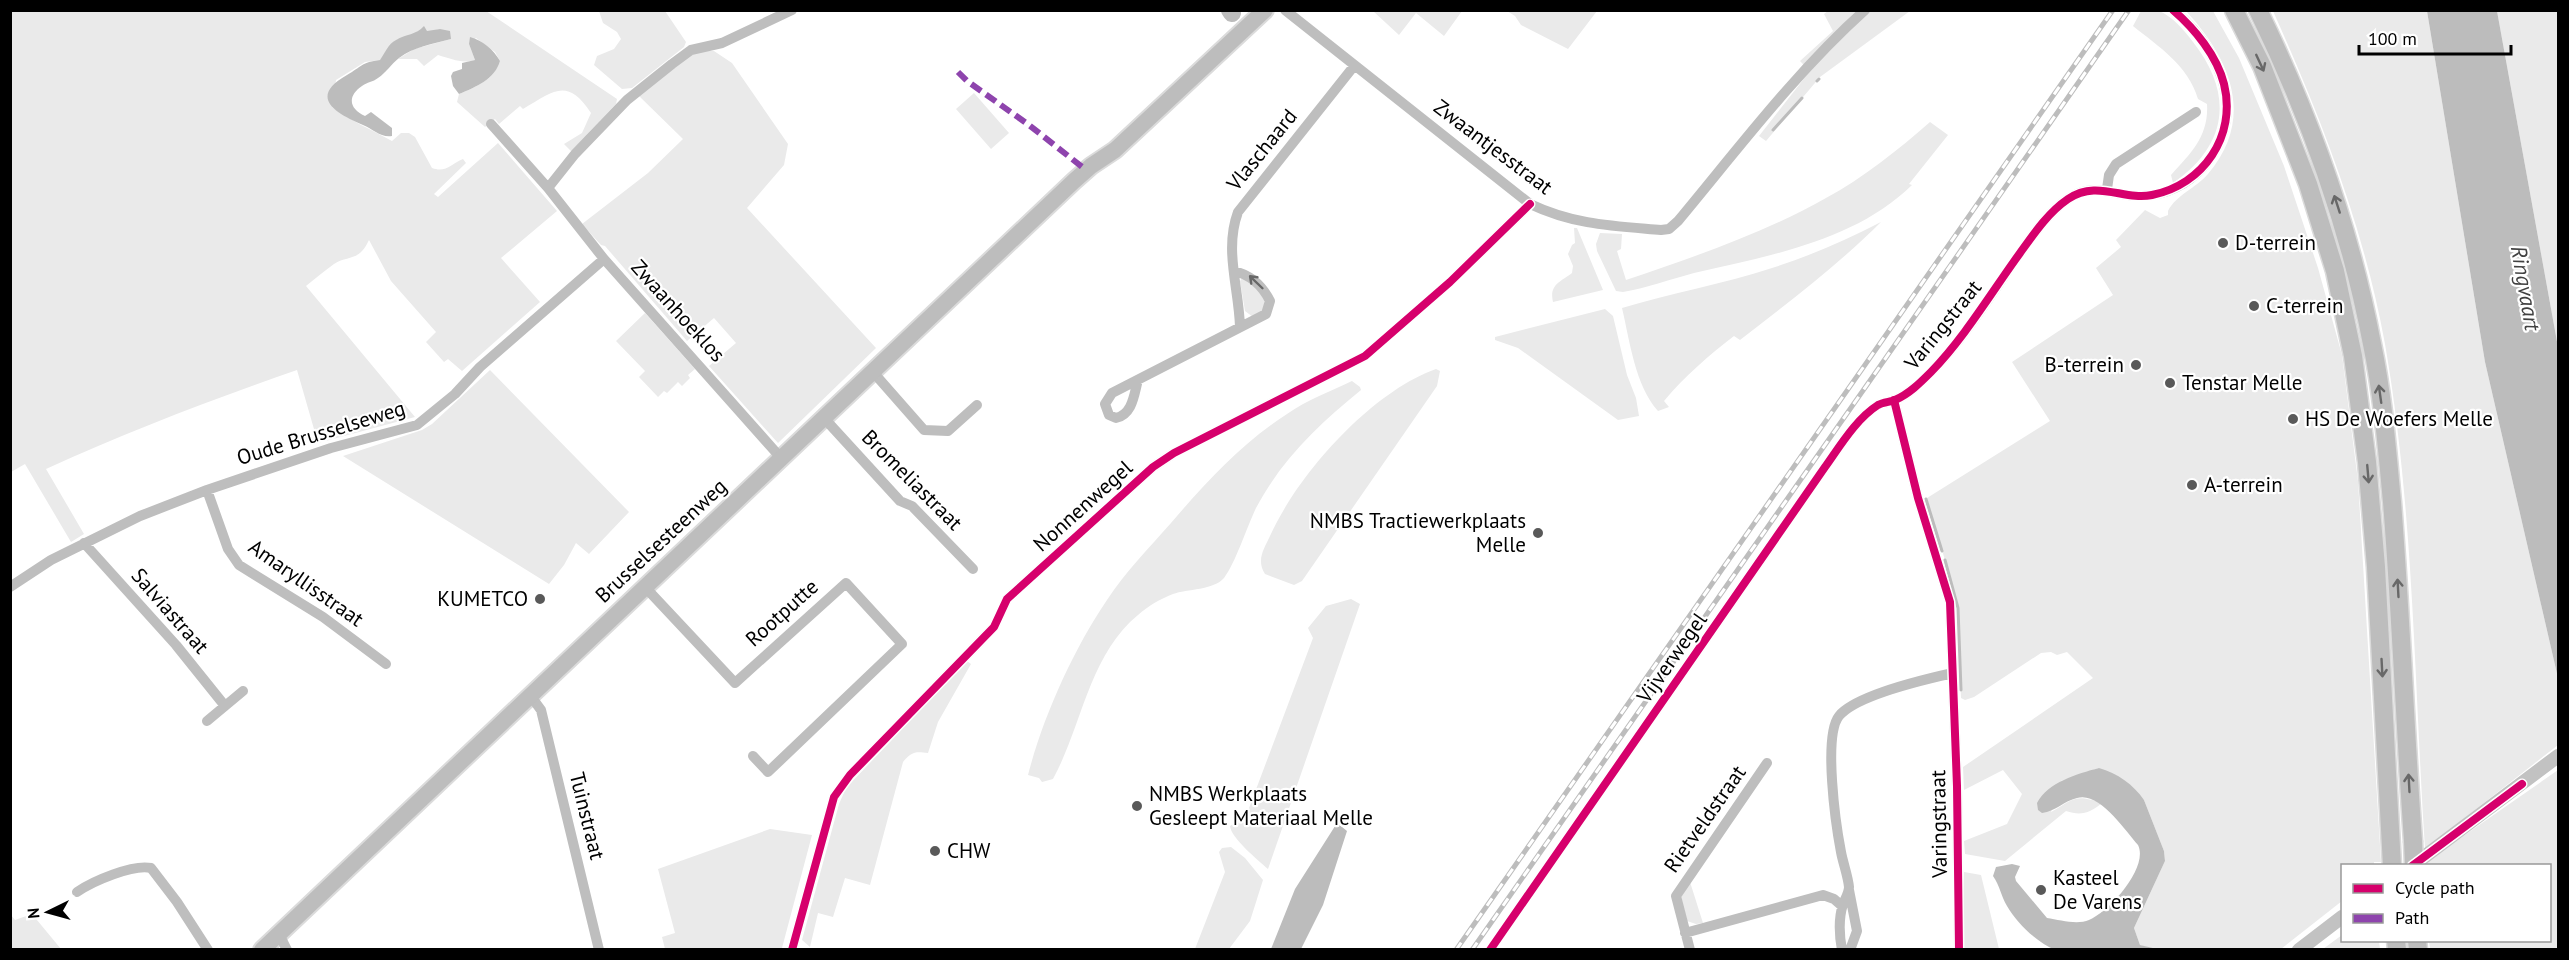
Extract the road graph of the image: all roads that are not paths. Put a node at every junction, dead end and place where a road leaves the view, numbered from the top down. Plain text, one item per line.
1 (792, 10) edge
2 (1249, 10) edge
3 (1265, 10) edge
4 (1285, 10) edge
5 (1865, 10) edge
6 (2173, 10) edge
7 (2234, 10) edge
8 (2258, 10) edge
9 (1354, 66) junction
10 (2196, 112) dead end
11 (491, 124) dead end
12 (1091, 166) junction
13 (548, 188) junction
14 (2107, 189) junction
15 (1530, 204) junction
16 (604, 259) junction
17 (1234, 271) junction
18 (1240, 327) junction
19 (873, 372) junction
20 (1138, 380) dead end
21 (1894, 400) junction
22 (977, 405) dead end
23 (825, 418) junction
24 (781, 458) junction
25 (207, 490) junction
26 (84, 543) junction
27 (973, 569) dead end
28 (10, 587) edge
29 (645, 587) junction
30 (386, 664) dead end
31 (1953, 673) junction
32 (243, 692) dead end
33 (530, 695) junction
34 (225, 706) junction
35 (207, 721) dead end
36 (753, 756) dead end
37 (2559, 756) edge
38 (1767, 764) dead end
39 (2391, 858) edge
40 (2413, 864) edge
41 (2416, 864) edge
42 (1850, 890) junction
43 (77, 892) dead end
44 (1842, 906) junction
45 (2341, 918) edge
46 (1685, 933) junction
47 (279, 934) junction
48 (208, 950) edge
49 (262, 950) edge
50 (286, 950) edge
51 (599, 950) edge
52 (792, 950) edge
53 (1490, 950) edge
54 (1690, 950) edge
55 (1842, 950) edge
56 (1850, 950) edge
57 (1959, 950) edge
58 (2299, 950) edge

1 - 13 street
2 - 12 main road, Brusselsesteenweg
3 - 12 main road, Brusselsesteenweg
4 - 9 street, Zwaantjesstraat
5 - 15 street, Zwaantjesstraat
6 - 14 street, Varingstraat
7 -> 39 highway
40 -> 8 highway, bridge
9 - 15 street, Zwaantjesstraat
9 - 17 street, Vlaschaard
10 - 14 street
11 - 13 street, Zwaanhoeklos
12 - 19 main road, Brusselsesteenweg
13 - 16 street, Zwaanhoeklos
14 - 21 street, Varingstraat
15 - 52 street, Nonnenwegel
16 - 24 street, Zwaanhoeklos
16 - 25 street, Oude Brusselseweg
17 - 18 street, Vlaschaard
18 -> 17 street
18 - 20 street
19 - 22 street
19 - 23 main road, Brusselsesteenweg
21 - 31 street, Varingstraat
21 - 53 street, Vijverwegel
23 - 24 main road, Brusselsesteenweg
23 - 27 street, Bromeliastraat
24 - 29 main road, Brusselsesteenweg
25 - 26 street, Oude Brusselseweg
25 - 30 street, Amaryllisstraat
26 - 28 street, Oude Brusselseweg
26 - 34 street, Salviastraat
29 - 33 main road, Brusselsesteenweg
29 - 36 street, Rootputte
31 - 42 street
31 - 57 street, Varingstraat
32 - 34 street
33 - 47 main road, Brusselsesteenweg
33 - 51 street, Tuinstraat
34 - 35 street
37 - 41 street
38 - 46 street, Rietveldstraat
42 - 44 street
42 - 56 street
43 - 48 street
44 - 46 street
44 - 55 street
45 - 58 street
46 - 54 street, Rietveldstraat
47 - 49 main road, Brusselsesteenweg
47 - 50 street

